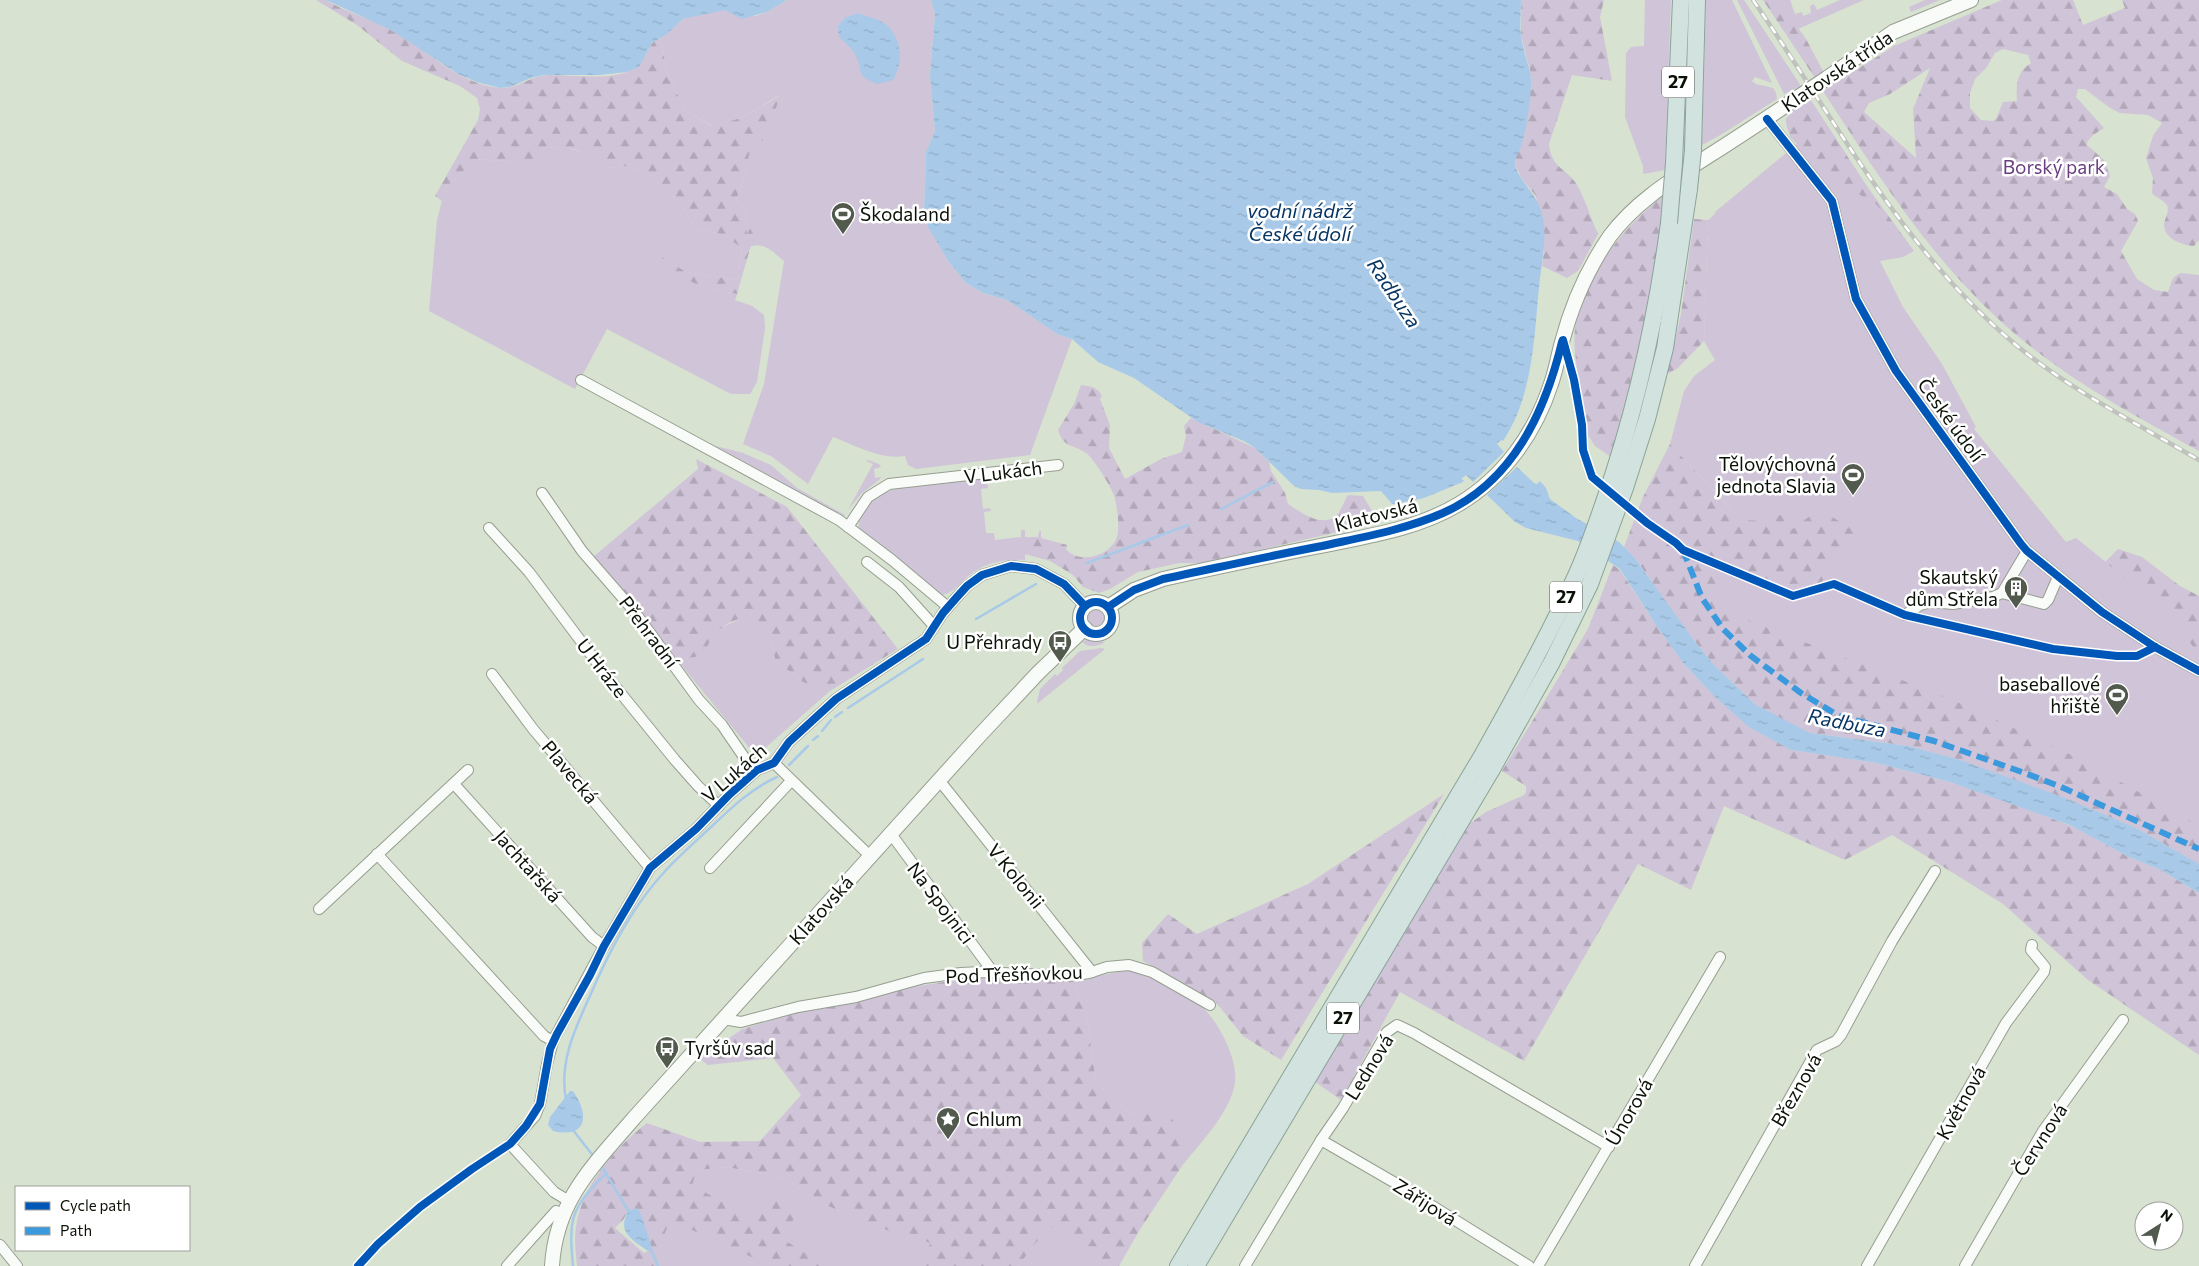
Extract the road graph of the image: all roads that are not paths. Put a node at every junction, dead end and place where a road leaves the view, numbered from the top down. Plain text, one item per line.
1 (1681, 0) edge
2 (1697, 0) edge
3 (1971, 0) edge
4 (1767, 119) junction
5 (1636, 207) joint
6 (581, 380) dead end
7 (1058, 465) dead end
8 (542, 493) dead end
9 (848, 527) junction
10 (489, 528) dead end
11 (2027, 551) junction
12 (867, 562) dead end
13 (2058, 577) junction
14 (2002, 593) junction
15 (1085, 606) junction
16 (948, 607) junction
17 (1108, 607) junction
18 (1905, 615) dead end
19 (934, 626) junction
20 (1085, 628) junction
21 (2199, 672) edge
22 (492, 674) dead end
23 (774, 763) junction
24 (468, 770) dead end
25 (757, 770) junction
26 (939, 780) junction
27 (791, 781) junction
28 (454, 784) junction
29 (719, 806) junction
30 (890, 834) junction
31 (377, 854) junction
32 (870, 856) junction
33 (650, 868) junction
34 (710, 868) dead end
35 (1935, 870) dead end
36 (318, 908) dead end
37 (2032, 944) dead end
38 (604, 946) junction
39 (1720, 957) dead end
40 (993, 972) junction
41 (1092, 972) junction
42 (1210, 1005) dead end
43 (723, 1019) junction
44 (2123, 1020) dead end
45 (553, 1041) junction
46 (1321, 1140) junction
47 (1608, 1147) junction
48 (569, 1201) junction
49 (556, 1211) dead end
50 (0, 1245) edge
51 (17, 1266) edge
52 (507, 1266) edge
53 (552, 1266) edge
54 (1178, 1266) edge
55 (1196, 1266) edge
56 (1245, 1266) edge
57 (1529, 1266) edge
58 (1538, 1266) edge
59 (1695, 1266) edge
60 (1868, 1266) edge
61 (1965, 1266) edge

1 - 54 highway, 27, bridge
2 - 55 highway, 27, bridge
3 - 4 main road, Klatovská třída, bridge
4 - 5 main road, Klatovská třída
4 - 11 street, České údolí
5 - 17 main road, Klatovská
6 - 9 street
7 - 9 street, V Lukách
8 - 25 street, Přehradní
9 - 16 street
10 - 29 street, U Hráze
11 - 13 street, České údolí
11 - 14 street
12 - 19 street
13 - 14 street
13 - 21 street, České údolí
14 - 18 street
15 - 16 street, V Lukách
15 - 17 main road
15 - 20 main road
16 - 19 street, V Lukách
17 - 20 main road
19 - 23 street, V Lukách
20 - 26 main road, Klatovská
22 - 33 street, Plavecká
23 - 25 street, V Lukách
23 - 27 street, V Lukách
24 - 28 street
25 - 29 street, V Lukách
26 - 30 main road, Klatovská
26 - 41 street, V Kolonii
27 - 32 street, V Lukách
27 - 34 street
28 - 31 street
28 - 38 street, Jachtařská
29 - 33 street, V Lukách
30 - 32 main road, Klatovská
30 - 40 street, Na Spojnici
31 - 36 street
31 - 45 street
32 - 43 main road, Klatovská
33 - 38 street, V Lukách
35 - 59 street, Březnová
37 - 60 street, Květnová
38 - 45 street, V Lukách
39 - 47 street, Únorová
40 - 41 street, Pod Třešňovkou
40 - 43 street, Pod Třešňovkou
41 - 42 street, Pod Třešňovkou
43 - 48 main road, Klatovská
44 - 61 street, Červnová
45 - 48 street, V Lukách
46 - 47 street, Lednová
46 - 56 street, Lednová
46 - 57 street, Zářijová
47 - 58 street, Únorová
48 - 53 main road, Klatovská
49 - 52 street
50 - 51 street

